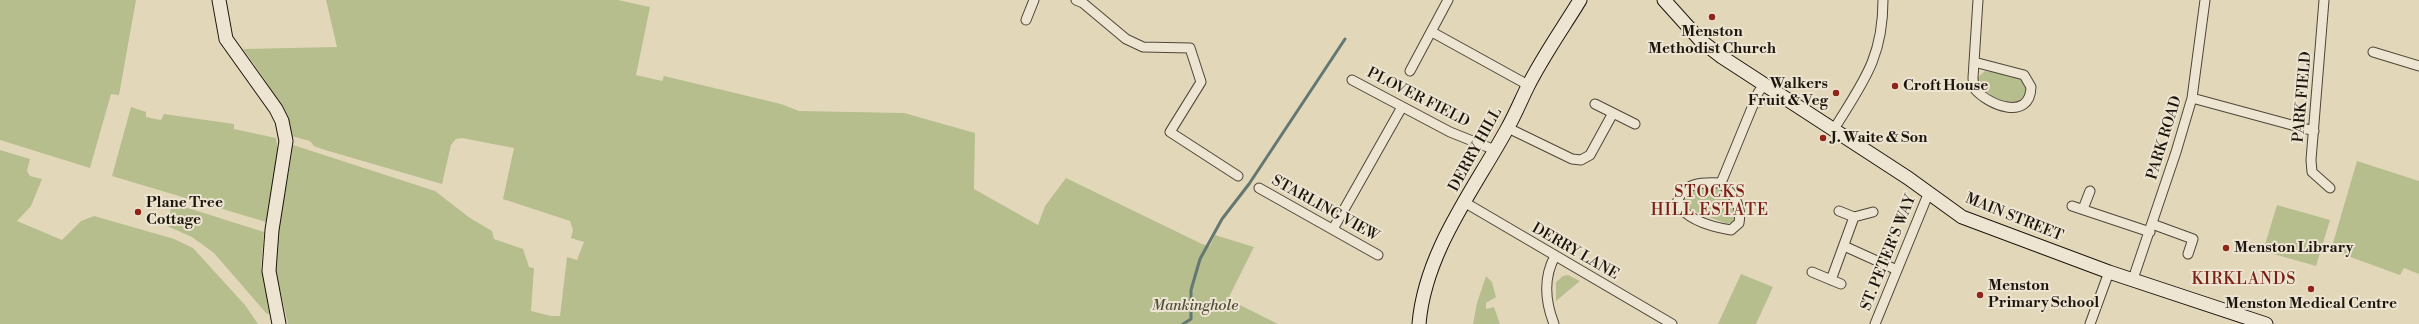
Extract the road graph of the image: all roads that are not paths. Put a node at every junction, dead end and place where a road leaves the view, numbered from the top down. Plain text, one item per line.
1 (219, 0) edge
2 (1034, 0) edge
3 (1076, 0) edge
4 (1448, 0) edge
5 (1580, 0) edge
6 (1664, 0) edge
7 (1883, 0) edge
8 (1978, 0) edge
9 (2205, 0) edge
10 (2324, 0) edge
11 (1026, 20) dead end
12 (1432, 32) junction
13 (2373, 52) dead end
14 (1974, 62) junction
15 (2419, 66) edge
16 (1410, 71) dead end
17 (1352, 80) dead end
18 (1764, 84) junction
19 (1528, 85) junction
20 (2192, 98) junction
21 (1595, 104) dead end
22 (1402, 107) junction
23 (1613, 113) junction
24 (1635, 124) dead end
25 (1508, 128) junction
26 (1834, 129) junction
27 (2314, 131) junction
28 (1495, 150) junction
29 (1238, 176) dead end
30 (1720, 183) junction
31 (1259, 188) dead end
32 (2330, 188) dead end
33 (2090, 191) dead end
34 (1929, 192) junction
35 (1464, 202) junction
36 (2072, 206) dead end
37 (2083, 209) junction
38 (1839, 211) dead end
39 (1873, 212) dead end
40 (1854, 218) junction
41 (2151, 228) junction
42 (1333, 229) junction
43 (1844, 246) junction
44 (2188, 254) dead end
45 (1378, 255) dead end
46 (1555, 256) junction
47 (1897, 270) junction
48 (1812, 272) dead end
49 (2109, 272) junction
50 (2133, 279) junction
51 (1831, 280) junction
52 (1841, 284) dead end
53 (279, 324) edge
54 (1418, 324) edge
55 (1554, 324) edge
56 (1672, 324) edge
57 (1875, 324) edge
58 (2090, 324) edge
59 (2266, 324) edge

1 - 53 street
2 - 11 street
3 - 29 street
4 - 12 street
5 - 19 street, DERRY HILL
6 - 18 street, MAIN STREET
7 - 26 street
8 - 14 street
9 - 20 street, PARK ROAD
10 - 27 street, PARK FIELD
12 - 16 street
12 - 19 street
13 - 15 street
14 - 14 street
17 - 22 street, PLOVER FIELD
18 - 26 street, MAIN STREET
18 - 30 street
19 - 25 street, DERRY HILL
20 - 27 street
20 - 41 street, PARK ROAD
21 - 23 street
22 - 28 street, PLOVER FIELD
22 - 42 street
23 - 24 street
23 - 25 street
25 - 28 street, DERRY HILL
26 - 34 street, MAIN STREET
27 - 32 street, PARK FIELD
28 - 35 street, DERRY HILL
30 - 30 street
31 - 42 street, STARLING VIEW
33 - 37 street
34 - 47 street, ST. PETER'S WAY
34 - 49 street, MAIN STREET
35 - 46 street, DERRY LANE
35 - 54 street, DERRY HILL
36 - 37 street
37 - 41 street
38 - 40 street
39 - 40 street
40 - 43 street
41 - 44 street
41 - 50 street, PARK ROAD
42 - 45 street, STARLING VIEW
43 - 47 street
43 - 51 street
46 - 55 street
46 - 56 street, DERRY LANE
47 - 57 street, ST. PETER'S WAY
48 - 51 street
49 - 50 street, MAIN STREET
49 - 58 street
50 - 59 street, MAIN STREET
51 - 52 street

